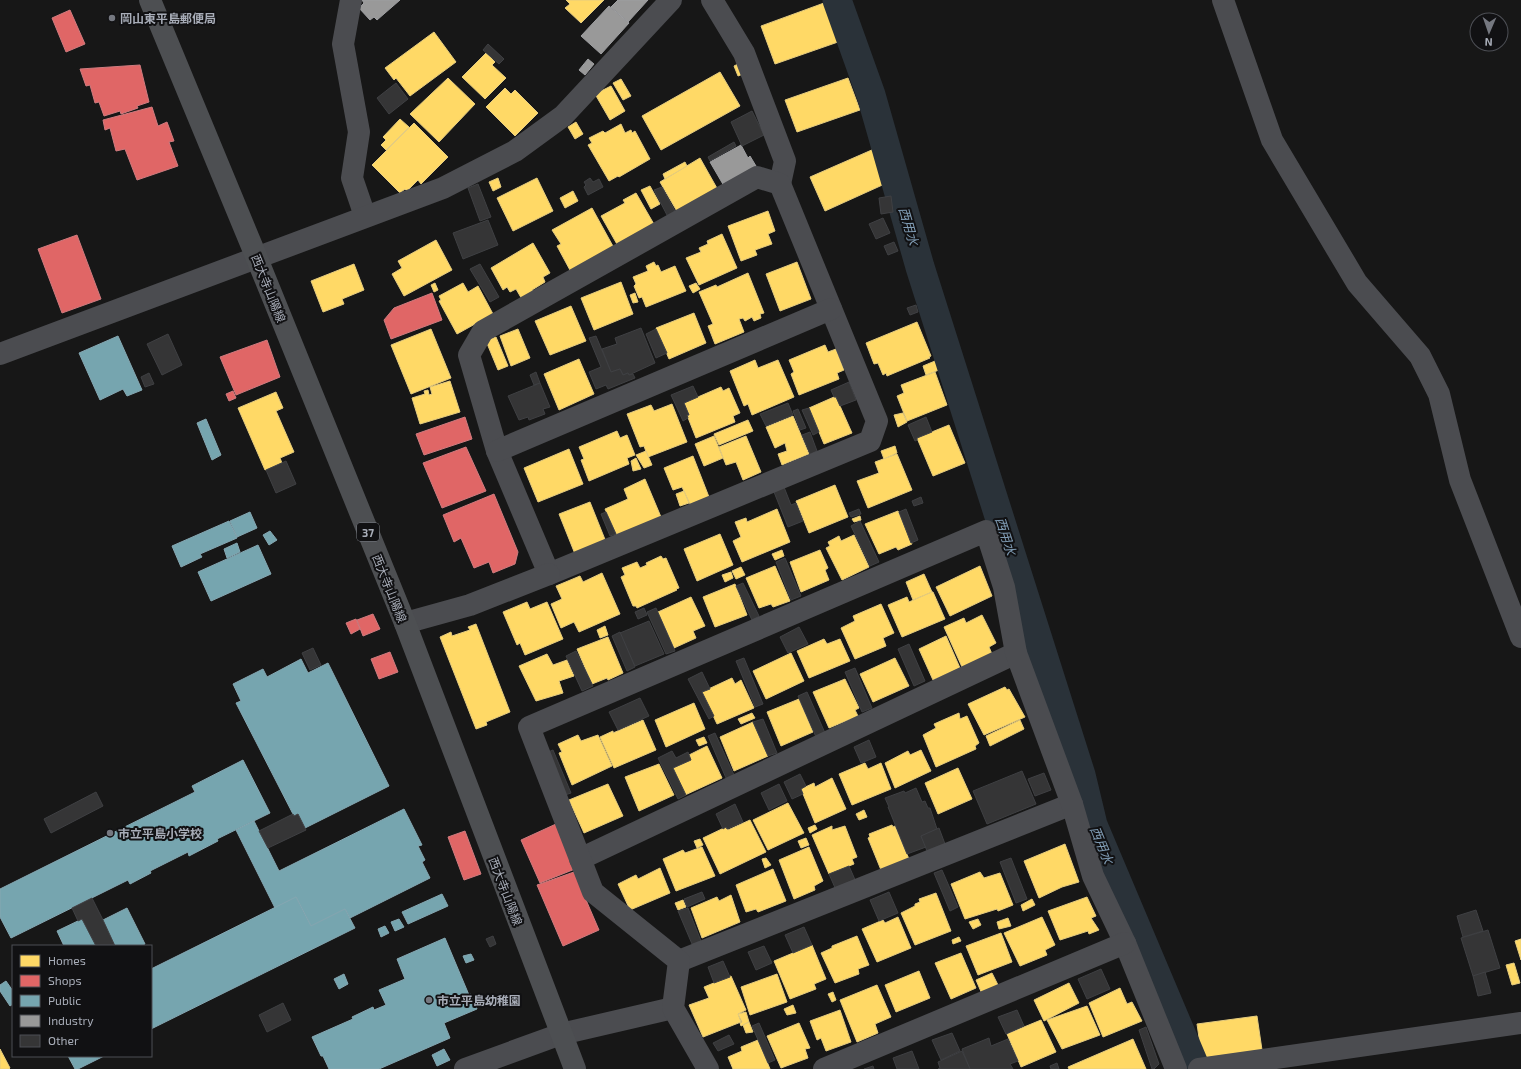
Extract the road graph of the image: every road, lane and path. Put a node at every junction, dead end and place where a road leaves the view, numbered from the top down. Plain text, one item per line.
1 (150, 0) edge
2 (351, 0) edge
3 (671, 0) edge
4 (712, 0) edge
5 (1223, 0) edge
6 (780, 184) junction
7 (365, 216) junction
8 (256, 256) junction
9 (831, 309) junction
10 (0, 354) edge
11 (498, 452) junction
12 (549, 574) junction
13 (404, 623) junction
14 (1521, 637) edge
15 (1016, 653) junction
16 (1072, 804) junction
17 (580, 859) junction
18 (1125, 943) junction
19 (679, 961) junction
20 (673, 1008) junction
21 (1521, 1023) edge
22 (561, 1034) junction
23 (465, 1069) edge
24 (575, 1069) edge
25 (708, 1069) edge
26 (824, 1069) edge
27 (1176, 1069) edge
28 (1199, 1069) edge

1 - 8 main road, 西大寺山陽線 / 37
2 - 7 street
3 - 7 street
4 - 6 street
5 - 14 street
6 - 9 street
6 - 11 street
7 - 8 street
8 - 10 street
8 - 13 main road, 西大寺山陽線 / 37
9 - 11 street
9 - 12 street
11 - 12 street
12 - 13 street
13 - 22 main road, 西大寺山陽線 / 37
15 - 16 street
15 - 17 street
15 - 17 street
16 - 18 street
16 - 19 street
17 - 19 street
18 - 26 street
18 - 27 street
19 - 20 street
20 - 22 street
20 - 25 street
21 - 28 street
22 - 23 street
22 - 24 main road, 西大寺山陽線 / 37

